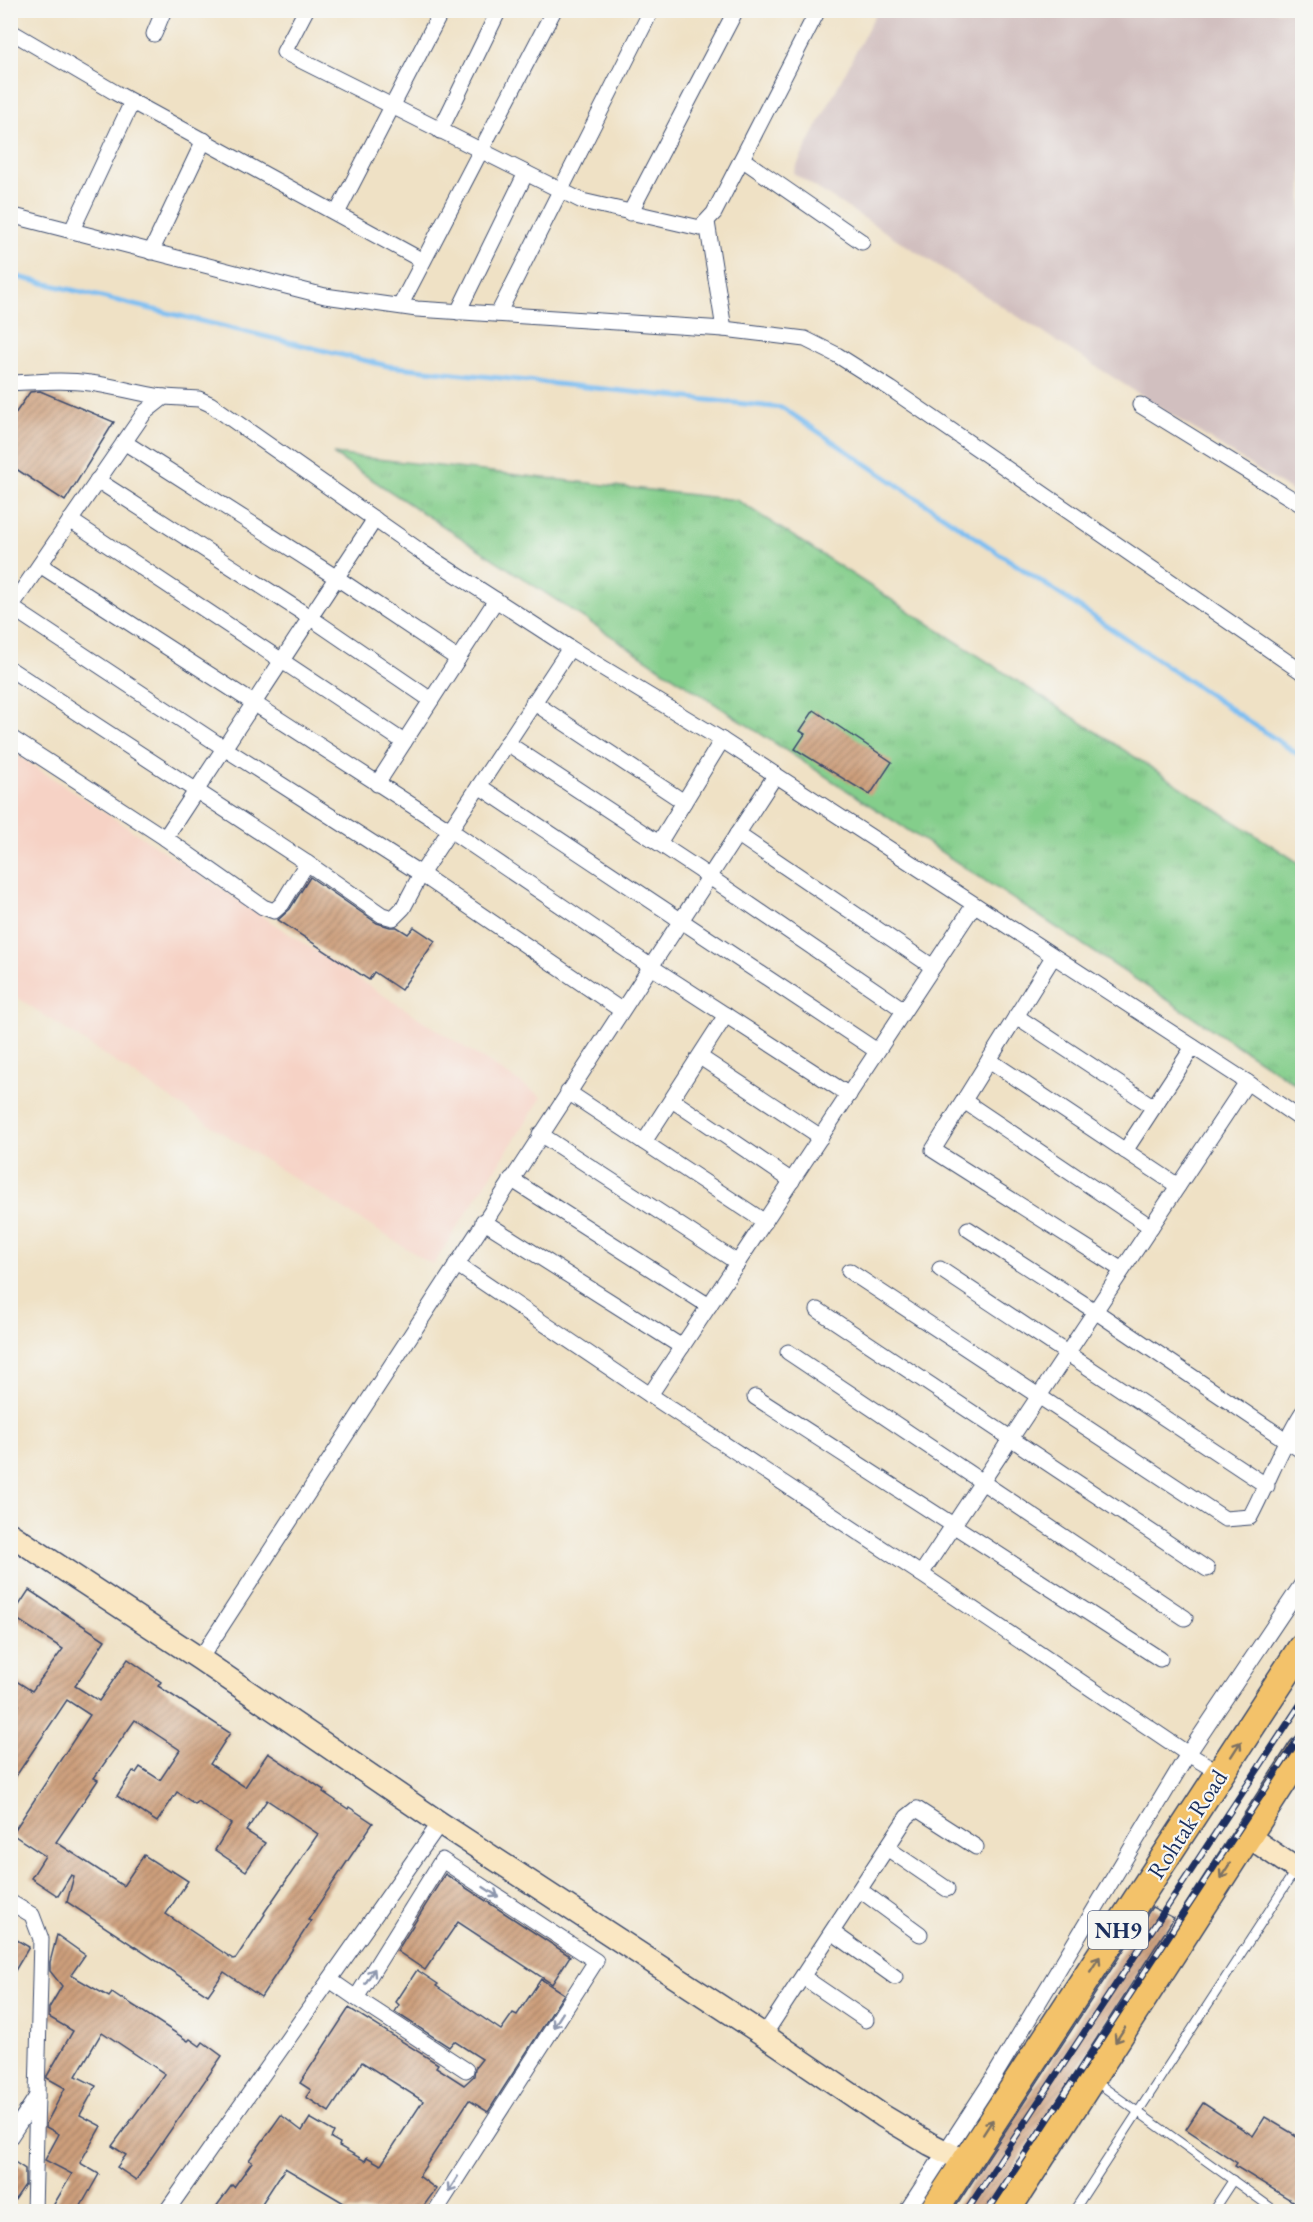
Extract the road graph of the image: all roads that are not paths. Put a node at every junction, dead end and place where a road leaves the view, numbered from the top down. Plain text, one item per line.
1 (164, 10) edge
2 (306, 10) edge
3 (442, 10) edge
4 (499, 10) edge
5 (554, 10) edge
6 (735, 10) edge
7 (818, 10) edge
8 (651, 11) edge
9 (10, 31) edge
10 (154, 34) dead end
11 (132, 102) junction
12 (392, 108) junction
13 (440, 131) junction
14 (204, 140) junction
15 (481, 149) junction
16 (742, 159) junction
17 (526, 173) junction
18 (560, 190) junction
19 (337, 213) junction
20 (630, 213) junction
21 (10, 215) edge
22 (707, 222) junction
23 (72, 230) junction
24 (862, 242) dead end
25 (151, 252) junction
26 (423, 261) junction
27 (399, 306) junction
28 (458, 312) junction
29 (498, 314) junction
30 (724, 329) junction
31 (10, 383) edge
32 (164, 397) junction
33 (1140, 405) dead end
34 (124, 442) junction
35 (97, 480) junction
36 (1302, 505) edge
37 (375, 519) junction
38 (70, 520) junction
39 (40, 565) junction
40 (338, 578) junction
41 (496, 600) junction
42 (11, 608) edge
43 (310, 618) junction
44 (570, 648) junction
45 (459, 659) junction
46 (282, 661) junction
47 (10, 669) edge
48 (1302, 672) edge
49 (431, 700) junction
50 (533, 702) junction
51 (253, 704) junction
52 (10, 737) edge
53 (722, 740) junction
54 (404, 742) junction
55 (507, 743) junction
56 (224, 748) junction
57 (775, 776) junction
58 (377, 784) junction
59 (479, 786) junction
60 (197, 789) junction
61 (684, 802) junction
62 (450, 830) junction
63 (737, 834) junction
64 (165, 838) junction
65 (659, 843) junction
66 (307, 863) junction
67 (421, 874) junction
68 (709, 877) junction
69 (974, 905) junction
70 (680, 920) junction
71 (1053, 957) junction
72 (650, 966) junction
73 (933, 968) junction
74 (621, 1010) junction
75 (904, 1010) junction
76 (726, 1015) junction
77 (1016, 1016) junction
78 (1193, 1047) junction
79 (877, 1051) junction
80 (700, 1057) junction
81 (989, 1060) junction
82 (1247, 1082) junction
83 (568, 1092) junction
84 (849, 1095) junction
85 (672, 1100) junction
86 (964, 1101) junction
87 (1154, 1107) junction
88 (1302, 1120) edge
89 (540, 1134) junction
90 (821, 1137) junction
91 (644, 1142) junction
92 (1125, 1151) junction
93 (511, 1179) junction
94 (792, 1181) junction
95 (1178, 1186) junction
96 (483, 1221) junction
97 (765, 1222) junction
98 (1151, 1227) junction
99 (968, 1229) dead end
100 (738, 1263) junction
101 (456, 1264) junction
102 (940, 1269) dead end
103 (1122, 1270) junction
104 (849, 1271) dead end
105 (710, 1306) junction
106 (818, 1310) dead end
107 (1095, 1311) junction
108 (682, 1347) junction
109 (788, 1352) dead end
110 (1067, 1354) junction
111 (650, 1395) junction
112 (755, 1397) dead end
113 (1038, 1397) junction
114 (1302, 1413) edge
115 (1011, 1439) junction
116 (1286, 1440) junction
117 (1302, 1451) edge
118 (982, 1483) junction
119 (1267, 1486) junction
120 (954, 1526) junction
121 (10, 1534) edge
122 (1207, 1569) dead end
123 (921, 1574) junction
124 (1302, 1584) edge
125 (1185, 1618) dead end
126 (1302, 1648) edge
127 (200, 1659) junction
128 (1160, 1659) dead end
129 (1302, 1751) edge
130 (1188, 1754) junction
131 (1220, 1773) junction
132 (440, 1823) junction
133 (1248, 1836) junction
134 (976, 1846) dead end
135 (887, 1848) junction
136 (1300, 1867) edge
137 (947, 1889) dead end
138 (860, 1890) junction
139 (10, 1902) edge
140 (832, 1932) junction
141 (920, 1934) dead end
142 (803, 1977) junction
143 (895, 1977) dead end
144 (330, 1980) junction
145 (356, 1998) junction
146 (866, 2020) dead end
147 (764, 2035) junction
148 (466, 2070) dead end
149 (1092, 2078) junction
150 (37, 2096) junction
151 (1137, 2111) junction
152 (10, 2137) edge
153 (955, 2157) junction
154 (1233, 2180) junction
155 (34, 2211) edge
156 (166, 2211) edge
157 (435, 2211) edge
158 (906, 2211) edge
159 (933, 2211) edge
160 (1007, 2211) edge
161 (1073, 2211) edge
162 (1212, 2211) edge
163 (1277, 2211) edge

1 - 10 street
2 - 12 street
3 - 12 street
4 - 13 street
5 - 15 street
6 - 20 street
7 - 16 street
8 - 18 street
9 - 11 street
11 - 14 street
11 - 23 street
12 - 13 street
12 - 19 street
13 - 15 street
14 - 19 street
14 - 25 street
15 - 17 street
15 - 26 street
16 - 22 street
16 - 24 street
17 - 18 street
17 - 28 street
18 - 20 street
18 - 29 street
19 - 26 street
20 - 22 street
21 - 23 street
22 - 30 street
23 - 25 street
25 - 27 street
26 - 27 street
27 - 28 street
28 - 29 street
29 - 30 street
30 - 48 street
31 - 32 street
32 - 34 street
32 - 37 street
33 - 36 street
34 - 35 street
34 - 40 street
35 - 38 street
35 - 43 street
37 - 40 street
37 - 41 street
38 - 39 street
38 - 46 street
39 - 42 street
39 - 51 street
40 - 43 street
40 - 45 street
41 - 44 street
41 - 45 street
42 - 56 street
43 - 46 street
43 - 49 street
44 - 50 street
44 - 53 street
45 - 49 street
46 - 51 street
46 - 54 street
47 - 60 street
49 - 54 street
50 - 55 street
50 - 61 street
51 - 56 street
51 - 58 street
52 - 64 street
53 - 57 street
53 - 61 street
54 - 58 street
55 - 59 street
55 - 65 street
56 - 60 street
56 - 67 street
57 - 63 street
57 - 69 street
58 - 62 street
59 - 62 street
59 - 70 street
60 - 64 street
60 - 66 street
61 - 65 street
62 - 67 street
62 - 72 street
63 - 68 street
63 - 73 street
64 - 66 street
65 - 68 street
66 - 67 street
67 - 74 street
68 - 70 street
68 - 75 street
69 - 71 street
69 - 73 street
70 - 72 street
70 - 79 street
71 - 77 street
71 - 78 street
72 - 74 street
72 - 76 street
73 - 75 street
74 - 83 street
75 - 79 street
76 - 80 street
76 - 84 street
77 - 81 street
77 - 87 street
78 - 82 street
78 - 87 street
79 - 84 street
80 - 85 street
80 - 90 street
81 - 86 street
81 - 92 street
82 - 88 street
82 - 95 street
83 - 89 street
83 - 91 street
84 - 90 street
85 - 91 street
85 - 94 street
86 - 98 street
86 - 103 street
87 - 92 street
89 - 93 street
89 - 100 street
90 - 94 street
91 - 97 street
92 - 95 street
93 - 96 street
93 - 105 street
94 - 97 street
95 - 98 street
96 - 101 street
96 - 108 street
97 - 100 street
98 - 103 street
99 - 107 street
100 - 105 street
101 - 111 street
101 - 127 street
102 - 110 street
103 - 107 street
104 - 113 street
105 - 108 street
106 - 115 street
107 - 110 street
107 - 116 street
108 - 111 street
109 - 118 street
110 - 113 street
110 - 119 street
111 - 123 street
112 - 120 street
113 - 115 street
113 - 119 street
114 - 116 street
115 - 118 street
115 - 122 street
116 - 117 street
116 - 119 street
118 - 120 street
118 - 125 street
120 - 123 street
120 - 128 street
121 - 127 street
123 - 130 street
124 - 130 street
131 -> 126 highway, Rohtak Road / NH9
127 - 132 street
129 - 133 highway, NH9
130 - 131 street
130 - 153 street
153 -> 131 highway, Rohtak Road / NH9
132 - 144 street
132 - 147 street
133 - 136 street
133 -> 149 highway, NH9
134 - 135 street
135 - 137 street
135 - 138 street
136 - 151 lane
138 - 140 street
138 - 141 street
139 - 150 street
140 - 142 street
140 - 143 street
142 - 146 street
142 - 147 street
144 - 145 street
144 - 156 street
145 - 148 street
145 -> 157 street
147 - 153 street
149 - 151 lane
149 - 160 highway, NH9
150 - 152 street
150 - 155 street
151 - 154 lane
151 - 161 lane
153 - 158 street
153 - 159 highway, Rohtak Road / NH9
154 - 162 lane
154 - 163 lane

